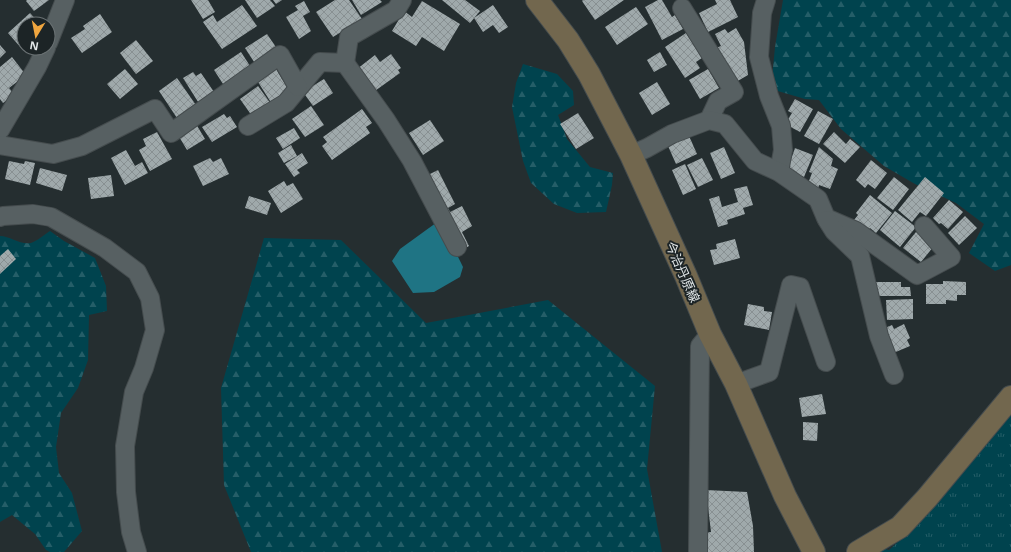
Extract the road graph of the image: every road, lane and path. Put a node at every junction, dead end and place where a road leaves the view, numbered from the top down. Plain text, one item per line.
1 (65, 0) edge
2 (402, 0) edge
3 (538, 0) edge
4 (766, 0) edge
5 (682, 8) dead end
6 (56, 23) edge
7 (42, 56) edge
8 (345, 63) junction
9 (298, 87) junction
10 (709, 120) junction
11 (248, 126) dead end
12 (0, 130) edge
13 (0, 145) edge
14 (631, 155) junction
15 (779, 172) junction
16 (0, 217) edge
17 (826, 218) junction
18 (924, 226) dead end
19 (457, 247) dead end
20 (710, 334) junction
21 (826, 362) dead end
22 (894, 376) dead end
23 (736, 384) junction
24 (1011, 396) edge
25 (137, 552) edge
26 (698, 552) edge
27 (814, 552) edge
28 (858, 552) edge

1 - 6 street
2 - 8 street
3 - 14 main road, 今治丹原線
4 - 15 street
5 - 10 street
7 - 12 street
8 - 9 street
8 - 19 street
9 - 11 street
9 - 13 street
10 - 14 street
10 - 15 street
14 - 20 main road, 今治丹原線
15 - 17 street
16 - 25 street
17 - 18 street
17 - 22 street
20 - 23 main road, 今治丹原線
20 - 26 street
21 - 23 street
23 - 27 main road, 今治丹原線
24 - 28 main road

